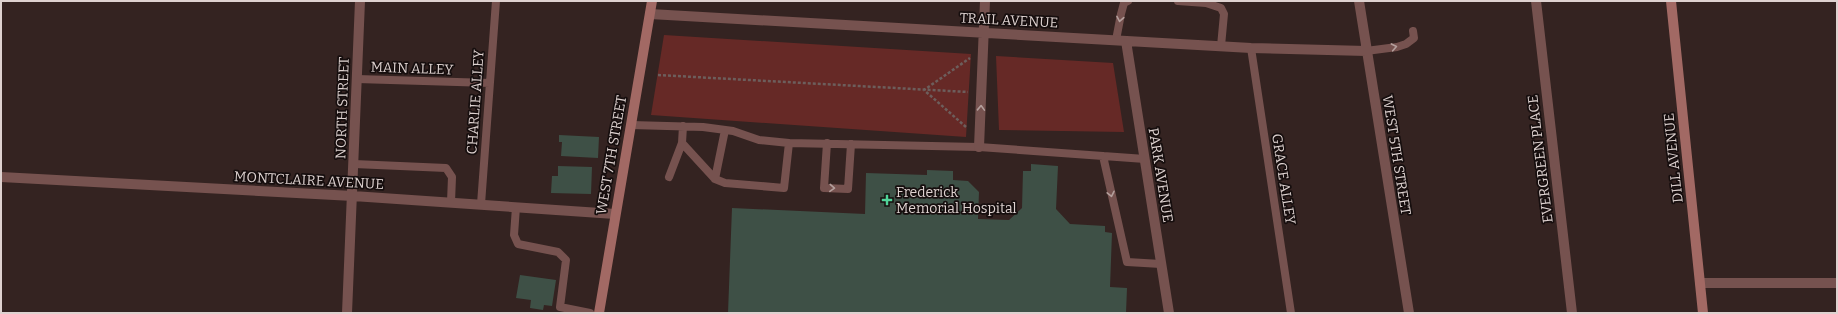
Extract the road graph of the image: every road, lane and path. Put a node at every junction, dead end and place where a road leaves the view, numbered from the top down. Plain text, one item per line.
1 (360, 1) edge
2 (496, 1) edge
3 (652, 1) edge
4 (985, 1) edge
5 (1128, 1) edge
6 (1178, 1) edge
7 (1359, 1) edge
8 (1536, 1) edge
9 (1671, 1) edge
10 (650, 14) junction
11 (1413, 31) dead end
12 (984, 33) junction
13 (1121, 41) junction
14 (1221, 46) junction
15 (1251, 48) junction
16 (1366, 52) junction
17 (970, 58) dead end
18 (658, 75) dead end
19 (357, 79) junction
20 (490, 83) junction
21 (924, 90) junction
22 (968, 92) dead end
23 (631, 125) junction
24 (683, 126) junction
25 (966, 127) dead end
26 (725, 130) junction
27 (682, 143) junction
28 (789, 143) junction
29 (827, 143) junction
30 (851, 144) junction
31 (979, 147) junction
32 (1103, 156) junction
33 (1145, 159) junction
34 (354, 164) junction
35 (1, 177) edge
36 (670, 177) dead end
37 (715, 179) junction
38 (353, 196) junction
39 (451, 202) junction
40 (481, 204) junction
41 (516, 207) junction
42 (615, 214) junction
43 (1161, 264) junction
44 (1700, 283) junction
45 (1837, 283) edge
46 (347, 313) edge
47 (590, 313) edge
48 (599, 313) edge
49 (1168, 313) edge
50 (1291, 313) edge
51 (1409, 313) edge
52 (1572, 313) edge
53 (1703, 313) edge

1 - 19 street, NORTH STREET
2 - 20 lane, CHARLIE ALLEY
3 - 10 main road, WEST 7TH STREET
4 - 12 street
5 -> 13 lane
6 - 14 lane
7 - 16 street, WEST 5TH STREET
8 - 52 street, EVERGREEN PLACE
9 - 44 main road, DILL AVENUE
10 - 12 street, TRAIL AVENUE
10 - 23 main road, WEST 7TH STREET
16 -> 11 lane
12 - 13 street, TRAIL AVENUE
31 -> 12 street
13 - 14 street, TRAIL AVENUE
13 - 33 street, PARK AVENUE
14 - 15 street, TRAIL AVENUE
15 - 16 street, TRAIL AVENUE
15 - 50 lane, GRACE ALLEY
16 - 51 street, WEST 5TH STREET
17 - 21 path
18 - 21 path
19 - 20 lane, MAIN ALLEY
19 - 34 street, NORTH STREET
20 - 40 lane, CHARLIE ALLEY
21 - 22 path
21 - 25 path
23 - 24 lane
23 - 42 main road, WEST 7TH STREET
24 - 26 lane
24 - 27 lane
26 - 28 lane
26 - 37 lane
27 - 36 lane
27 - 37 lane
28 - 29 lane
28 - 37 lane
29 - 30 lane
29 -> 30 lane
30 - 31 lane
31 - 32 lane
32 - 33 lane
32 -> 43 lane
33 - 43 street, PARK AVENUE
34 - 38 street, NORTH STREET
34 - 39 lane
35 - 38 street, MONTCLAIRE AVENUE
38 - 39 street, MONTCLAIRE AVENUE
38 - 46 street, NORTH STREET
39 - 40 street, MONTCLAIRE AVENUE
40 - 41 street, MONTCLAIRE AVENUE
41 - 42 street, MONTCLAIRE AVENUE
41 - 47 lane
42 - 48 main road, WEST 7TH STREET
43 - 49 street, PARK AVENUE
44 - 45 street
44 - 53 main road, DILL AVENUE

